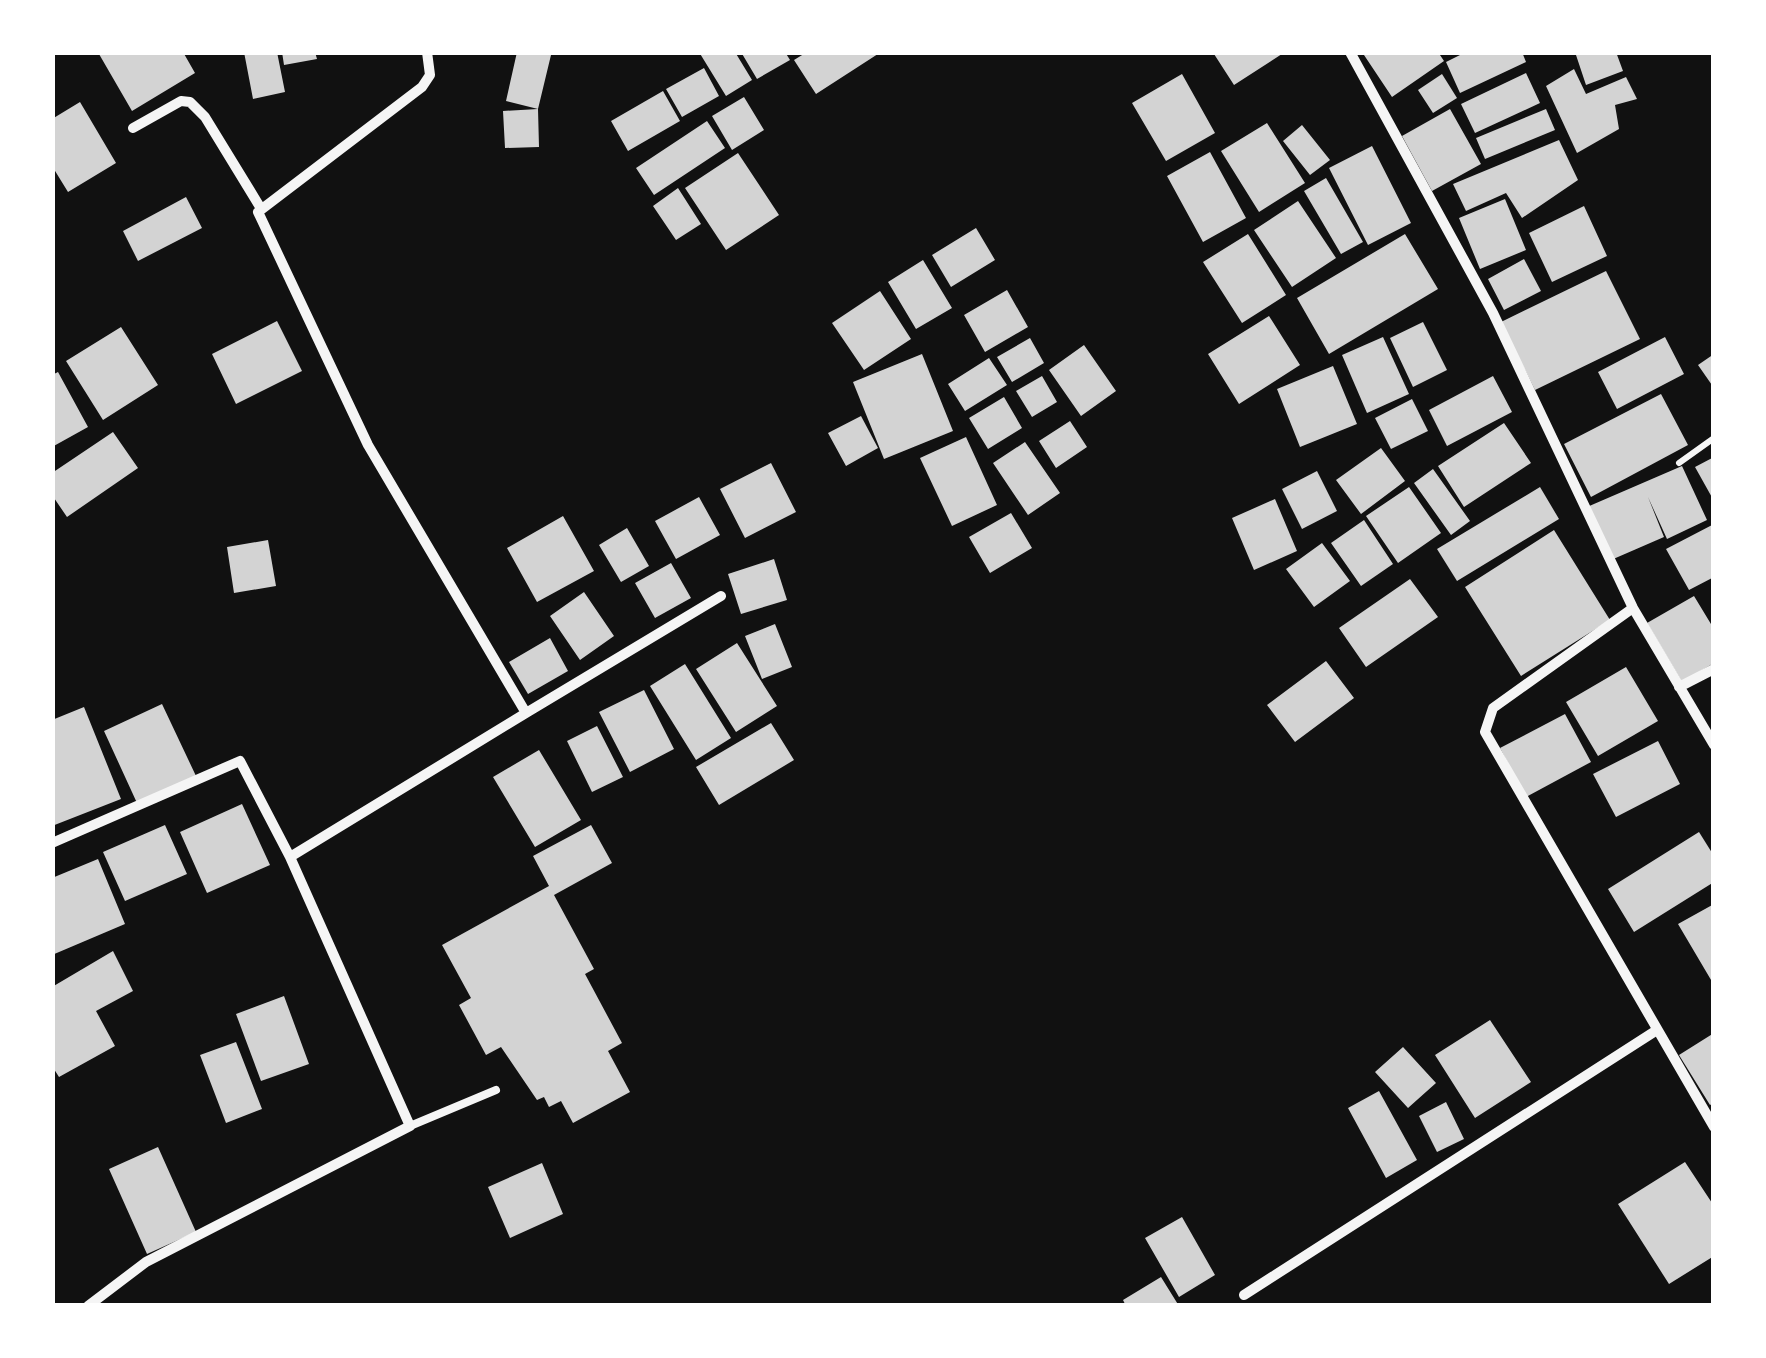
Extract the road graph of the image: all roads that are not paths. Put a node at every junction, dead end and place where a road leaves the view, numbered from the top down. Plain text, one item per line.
1 (427, 52) edge
2 (1350, 52) edge
3 (133, 128) dead end
4 (260, 206) junction
5 (720, 596) dead end
6 (1633, 608) junction
7 (1714, 669) edge
8 (1679, 687) junction
9 (526, 712) junction
10 (1714, 746) edge
11 (52, 843) edge
12 (290, 857) junction
13 (1657, 1030) junction
14 (496, 1090) dead end
15 (410, 1126) junction
16 (1714, 1127) edge
17 (1244, 1296) dead end
18 (88, 1306) edge

1 - 4 street
2 - 6 street
3 - 4 street
4 - 9 street
5 - 9 street
6 - 8 street
6 - 13 street
7 - 8 street
8 - 10 street
9 - 12 street
11 - 12 street
12 - 15 street
13 - 16 street
13 - 17 street
14 - 15 lane
15 - 18 street

